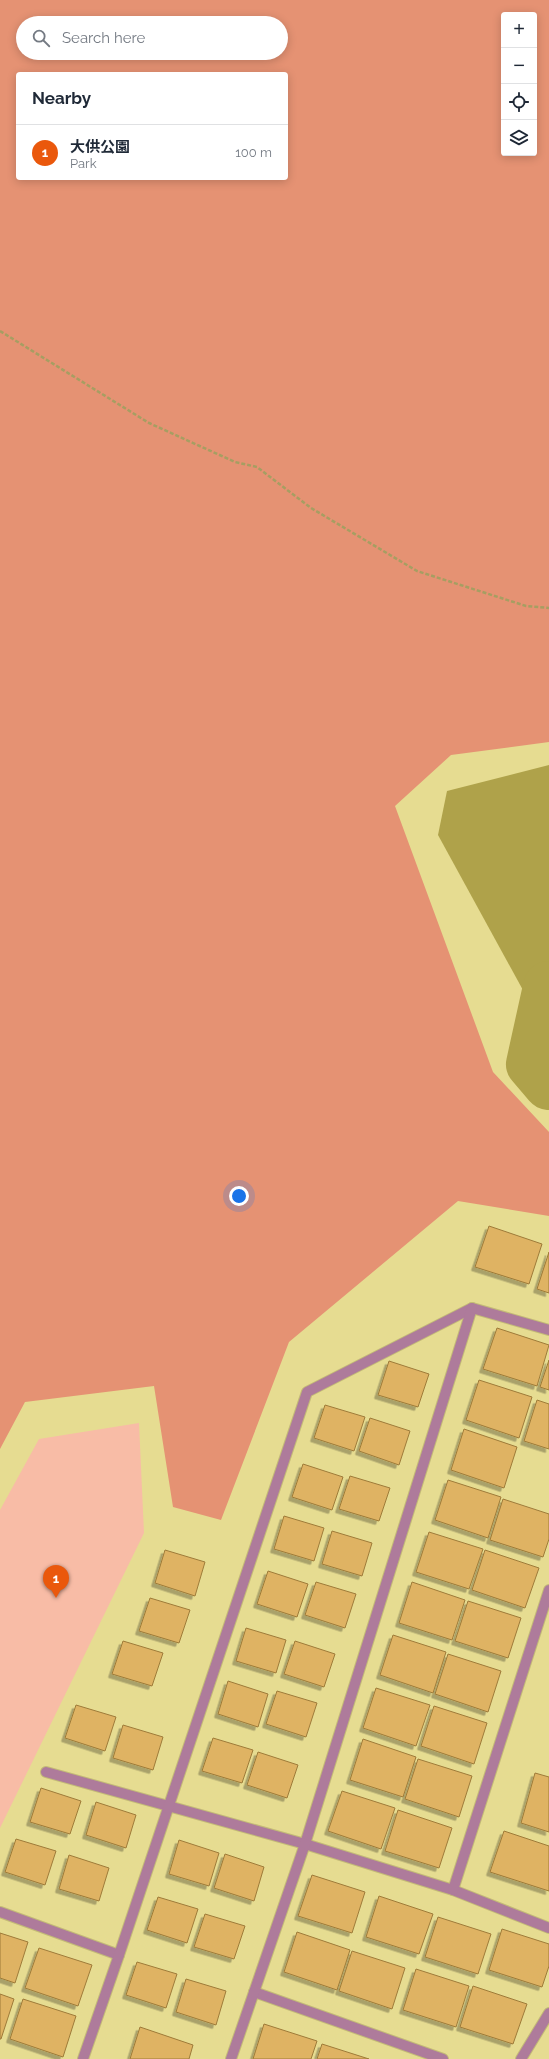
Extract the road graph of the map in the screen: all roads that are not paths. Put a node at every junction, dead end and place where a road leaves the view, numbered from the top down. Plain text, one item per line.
1 (472, 1308) junction
2 (549, 1330) edge
3 (549, 1590) edge
4 (46, 1772) dead end
5 (169, 1806) junction
6 (305, 1844) junction
7 (453, 1890) junction
8 (0, 1912) edge
9 (549, 1928) edge
10 (119, 1955) junction
11 (254, 1992) junction
12 (549, 2013) edge
13 (83, 2059) edge
14 (231, 2059) edge
15 (443, 2059) edge
16 (520, 2059) edge

1 - 2 street
1 - 5 street
1 - 6 street
3 - 7 street
4 - 5 street
5 - 6 street
5 - 10 street
6 - 7 street
6 - 11 street
7 - 9 street
8 - 10 street
10 - 13 street
11 - 14 street
11 - 15 street
12 - 16 street

